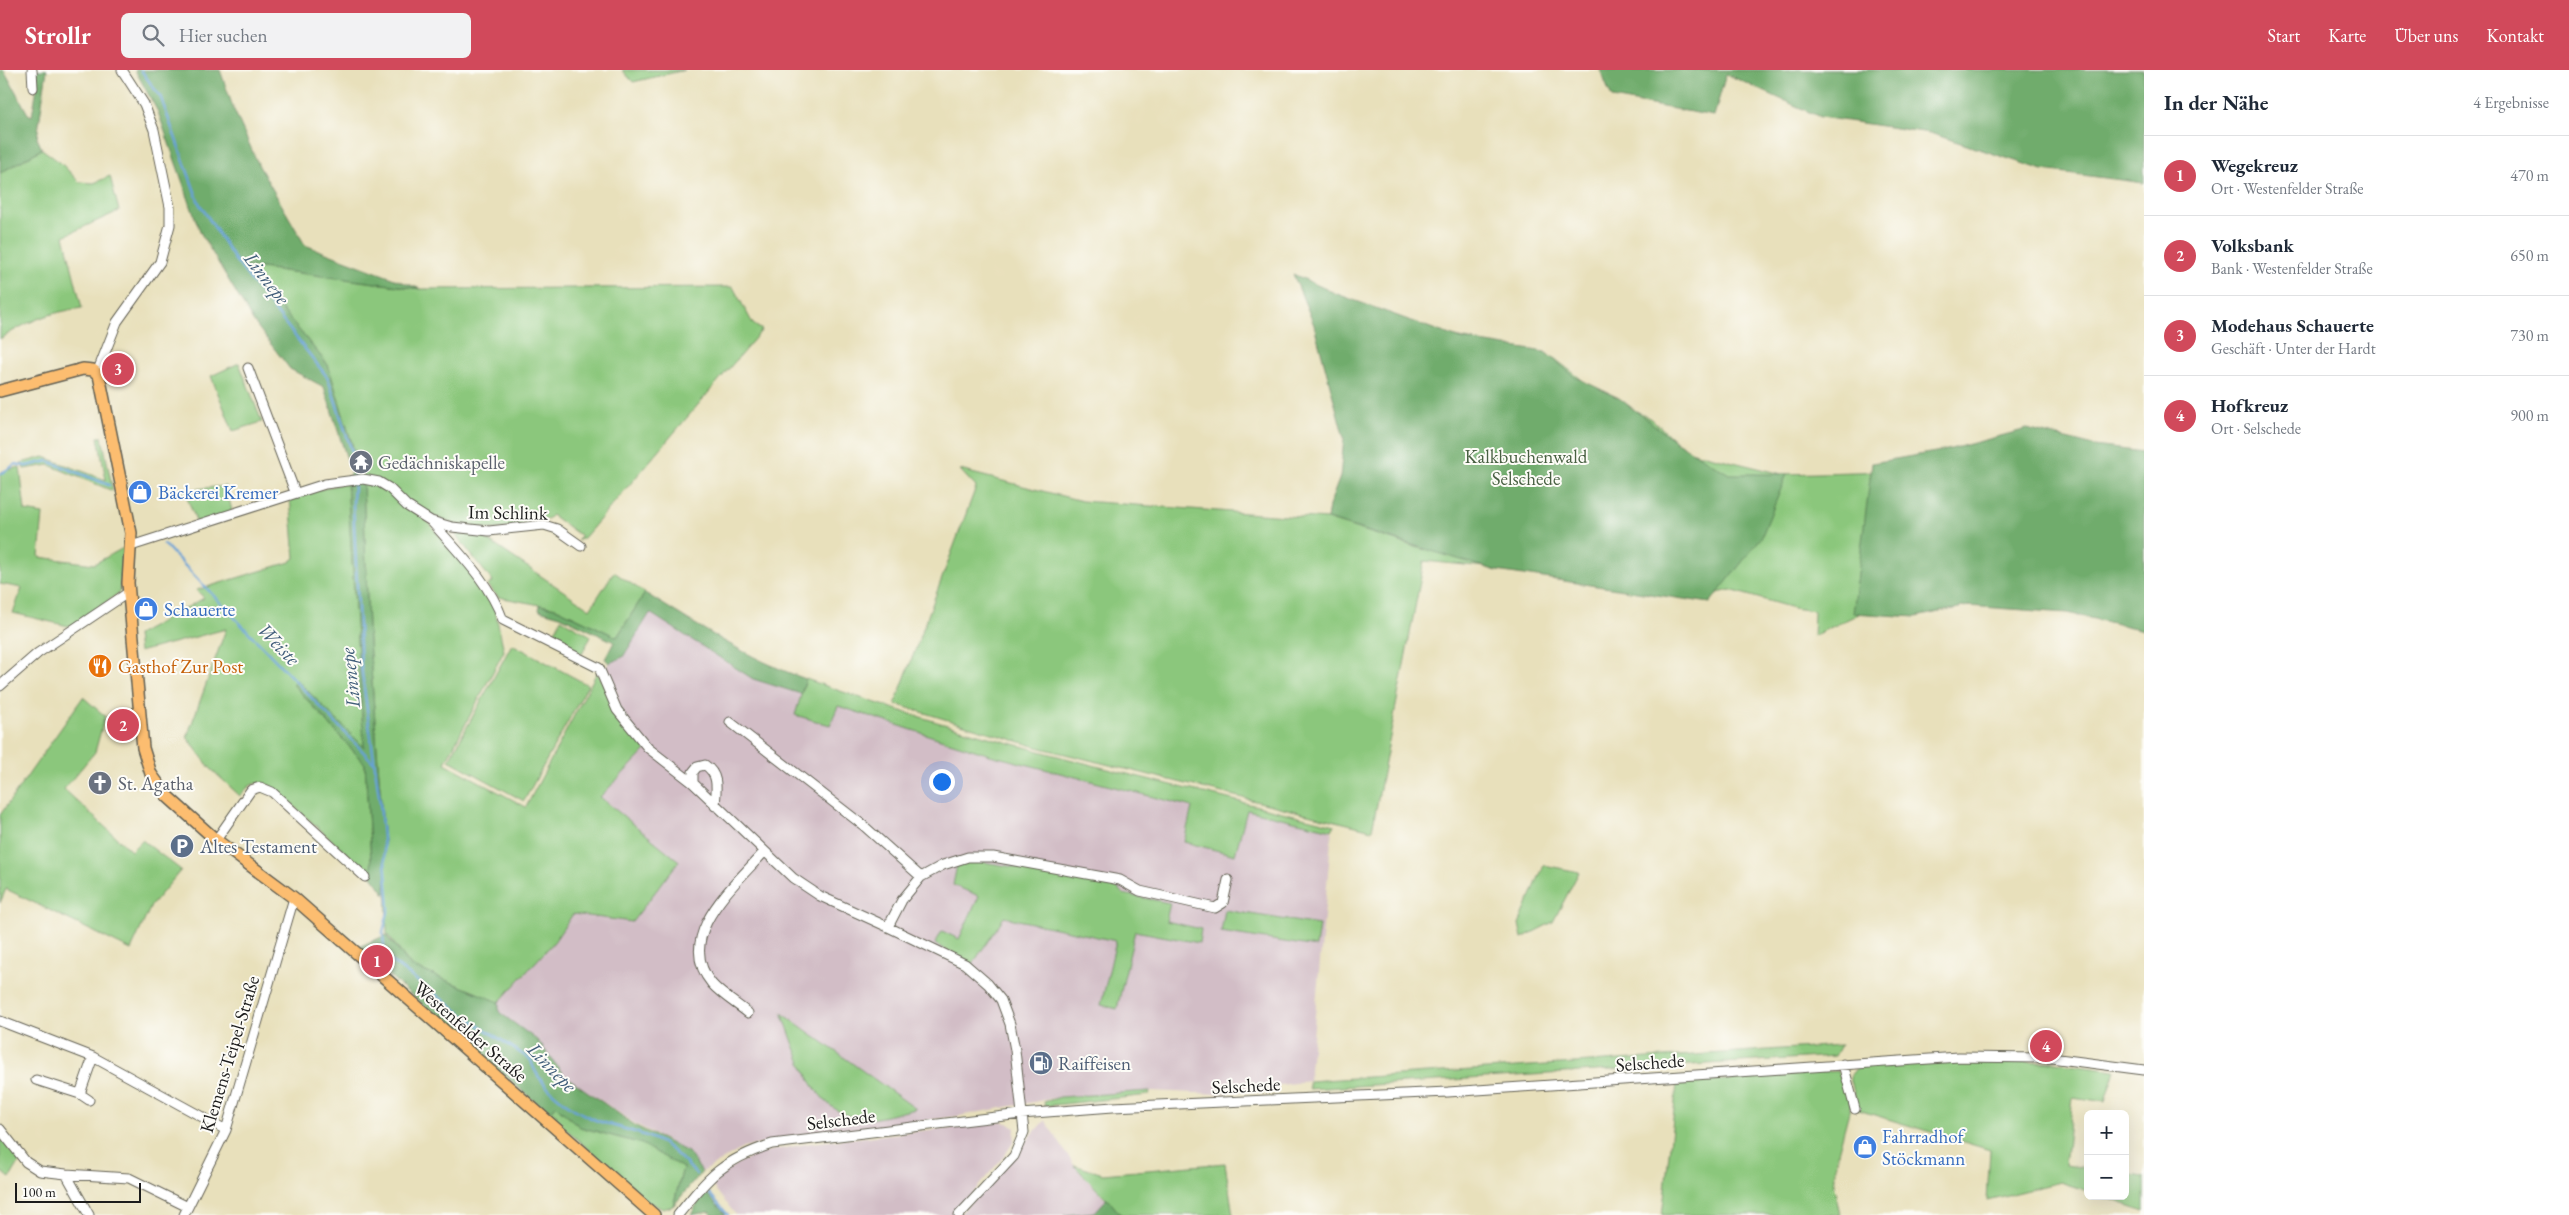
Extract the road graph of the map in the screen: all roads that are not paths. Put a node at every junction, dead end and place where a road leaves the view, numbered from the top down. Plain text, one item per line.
1 (32, 70) edge
2 (122, 70) edge
3 (33, 88) dead end
4 (248, 368) dead end
5 (93, 371) junction
6 (0, 391) edge
7 (295, 492) junction
8 (431, 520) junction
9 (131, 546) junction
10 (581, 546) dead end
11 (129, 592) junction
12 (0, 686) edge
13 (730, 722) dead end
14 (693, 783) junction
15 (715, 806) junction
16 (216, 840) junction
17 (764, 852) junction
18 (365, 877) dead end
19 (921, 878) junction
20 (1228, 880) dead end
21 (294, 898) junction
22 (888, 927) junction
23 (748, 1013) dead end
24 (0, 1022) edge
25 (93, 1057) junction
26 (1843, 1064) junction
27 (2144, 1070) edge
28 (36, 1080) dead end
29 (80, 1094) junction
30 (89, 1100) dead end
31 (1855, 1109) dead end
32 (1021, 1114) junction
33 (0, 1129) edge
34 (226, 1130) junction
35 (66, 1174) junction
36 (186, 1211) edge
37 (89, 1215) edge
38 (654, 1215) edge
39 (678, 1215) edge
40 (959, 1215) edge

1 - 3 street
2 - 5 street
4 - 7 street
5 - 6 main road
5 - 9 main road, Westenfelder Straße
7 - 8 street, Im Schlink
7 - 9 street, Im Schlink
8 - 10 street, Im Schlink
8 - 14 street
9 - 11 main road, Westenfelder Straße
11 - 12 street
11 - 16 main road, Westenfelder Straße
13 - 19 street
14 - 15 street
14 - 15 street
15 - 17 street
16 - 18 street
16 - 21 main road, Westenfelder Straße
17 - 22 street
17 - 23 street
19 - 20 street
19 - 22 street
21 - 34 street, Klemens-Teipel-Straße
21 - 38 main road, Westenfelder Straße
22 - 32 street
24 - 25 street
25 - 29 street
25 - 34 street
26 - 27 street, Selschede
26 - 31 street
26 - 32 street, Selschede
28 - 29 street
29 - 30 street
32 - 39 street, Selschede
32 - 40 street
33 - 35 street
34 - 36 street, Klemens-Teipel-Straße
35 - 36 street
35 - 37 street

